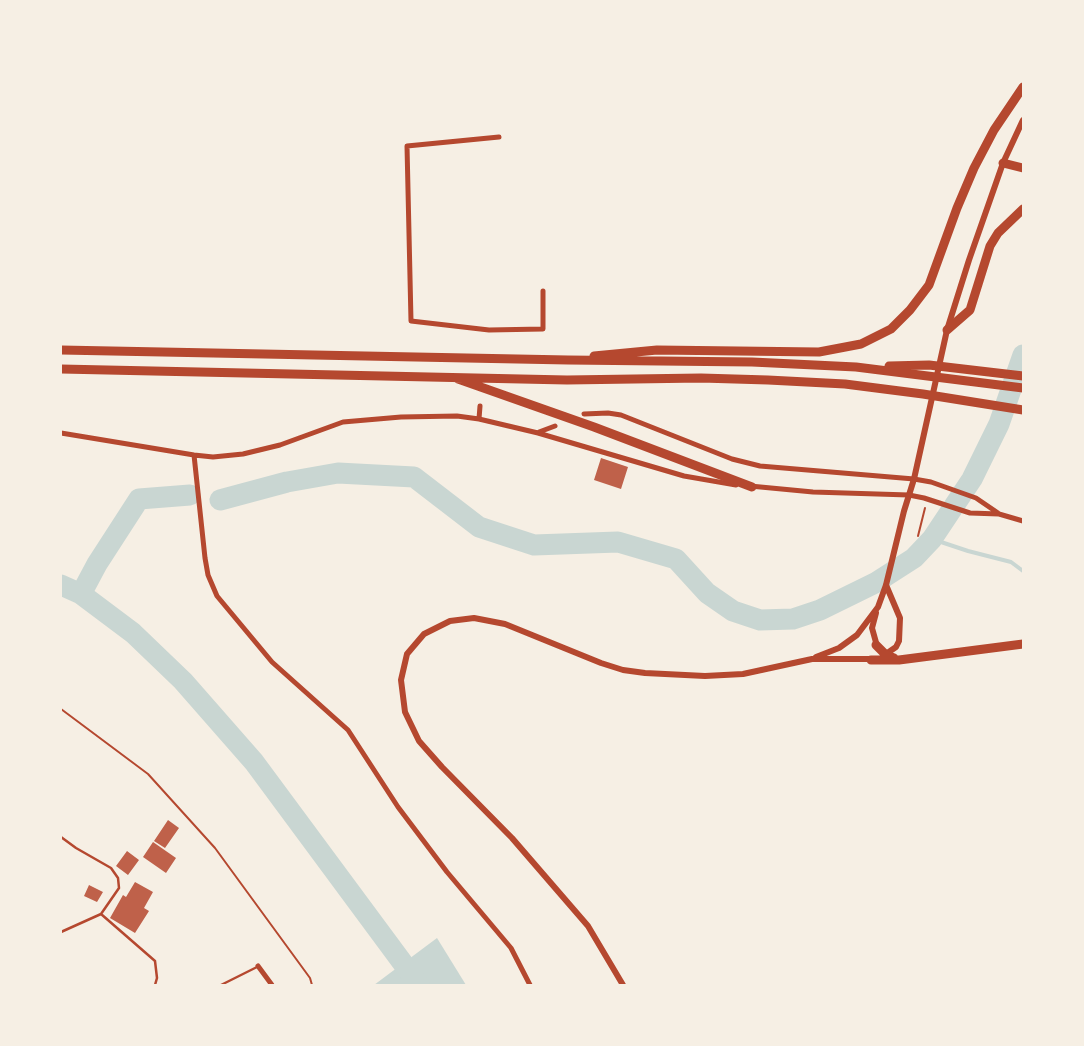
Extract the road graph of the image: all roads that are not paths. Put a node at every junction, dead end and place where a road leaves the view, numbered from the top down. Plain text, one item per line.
1 (1023, 87) edge
2 (1023, 120) edge
3 (498, 137) dead end
4 (1003, 163) junction
5 (1023, 168) edge
6 (1022, 209) edge
7 (542, 291) dead end
8 (946, 330) junction
9 (61, 350) edge
10 (568, 360) junction
11 (856, 367) junction
12 (61, 369) edge
13 (448, 376) junction
14 (1023, 376) edge
15 (1023, 388) edge
16 (480, 406) dead end
17 (1023, 410) edge
18 (584, 414) dead end
19 (479, 419) junction
20 (555, 426) dead end
21 (61, 433) edge
22 (538, 433) junction
23 (194, 455) junction
24 (914, 479) junction
25 (752, 487) junction
26 (909, 496) junction
27 (999, 514) junction
28 (1023, 521) edge
29 (886, 585) junction
30 (878, 607) junction
31 (1023, 644) edge
32 (876, 645) junction
33 (896, 647) junction
34 (886, 656) junction
35 (812, 659) junction
36 (871, 660) junction
37 (899, 660) junction
38 (61, 837) edge
39 (101, 914) junction
40 (61, 932) edge
41 (258, 966) joint
42 (156, 985) edge
43 (221, 985) edge
44 (272, 985) edge
45 (530, 985) edge
46 (623, 985) edge

1 - 10 highway
2 - 4 street
3 - 7 street
4 - 5 highway
4 - 8 street
6 - 8 highway
8 - 24 street
9 - 10 highway
10 - 11 highway
11 - 14 highway
11 - 15 highway
12 - 13 highway
13 - 17 highway
13 - 25 highway
16 - 19 street
18 - 24 street
19 - 22 street
19 - 23 street
20 - 22 street
21 - 23 street
22 - 25 street
23 - 45 street
24 - 26 street
24 - 27 street
25 - 26 street
26 - 27 street
26 - 29 street
27 - 28 street
29 - 30 street
29 - 33 street
30 - 32 street
30 - 35 street
31 - 37 highway
32 - 33 street
32 - 34 highway
33 - 34 street
34 - 36 street
34 - 37 highway
35 - 36 street
35 - 46 street
36 - 37 highway
38 - 39 lane
39 - 40 lane
39 - 42 lane
41 - 43 lane
41 - 44 street

